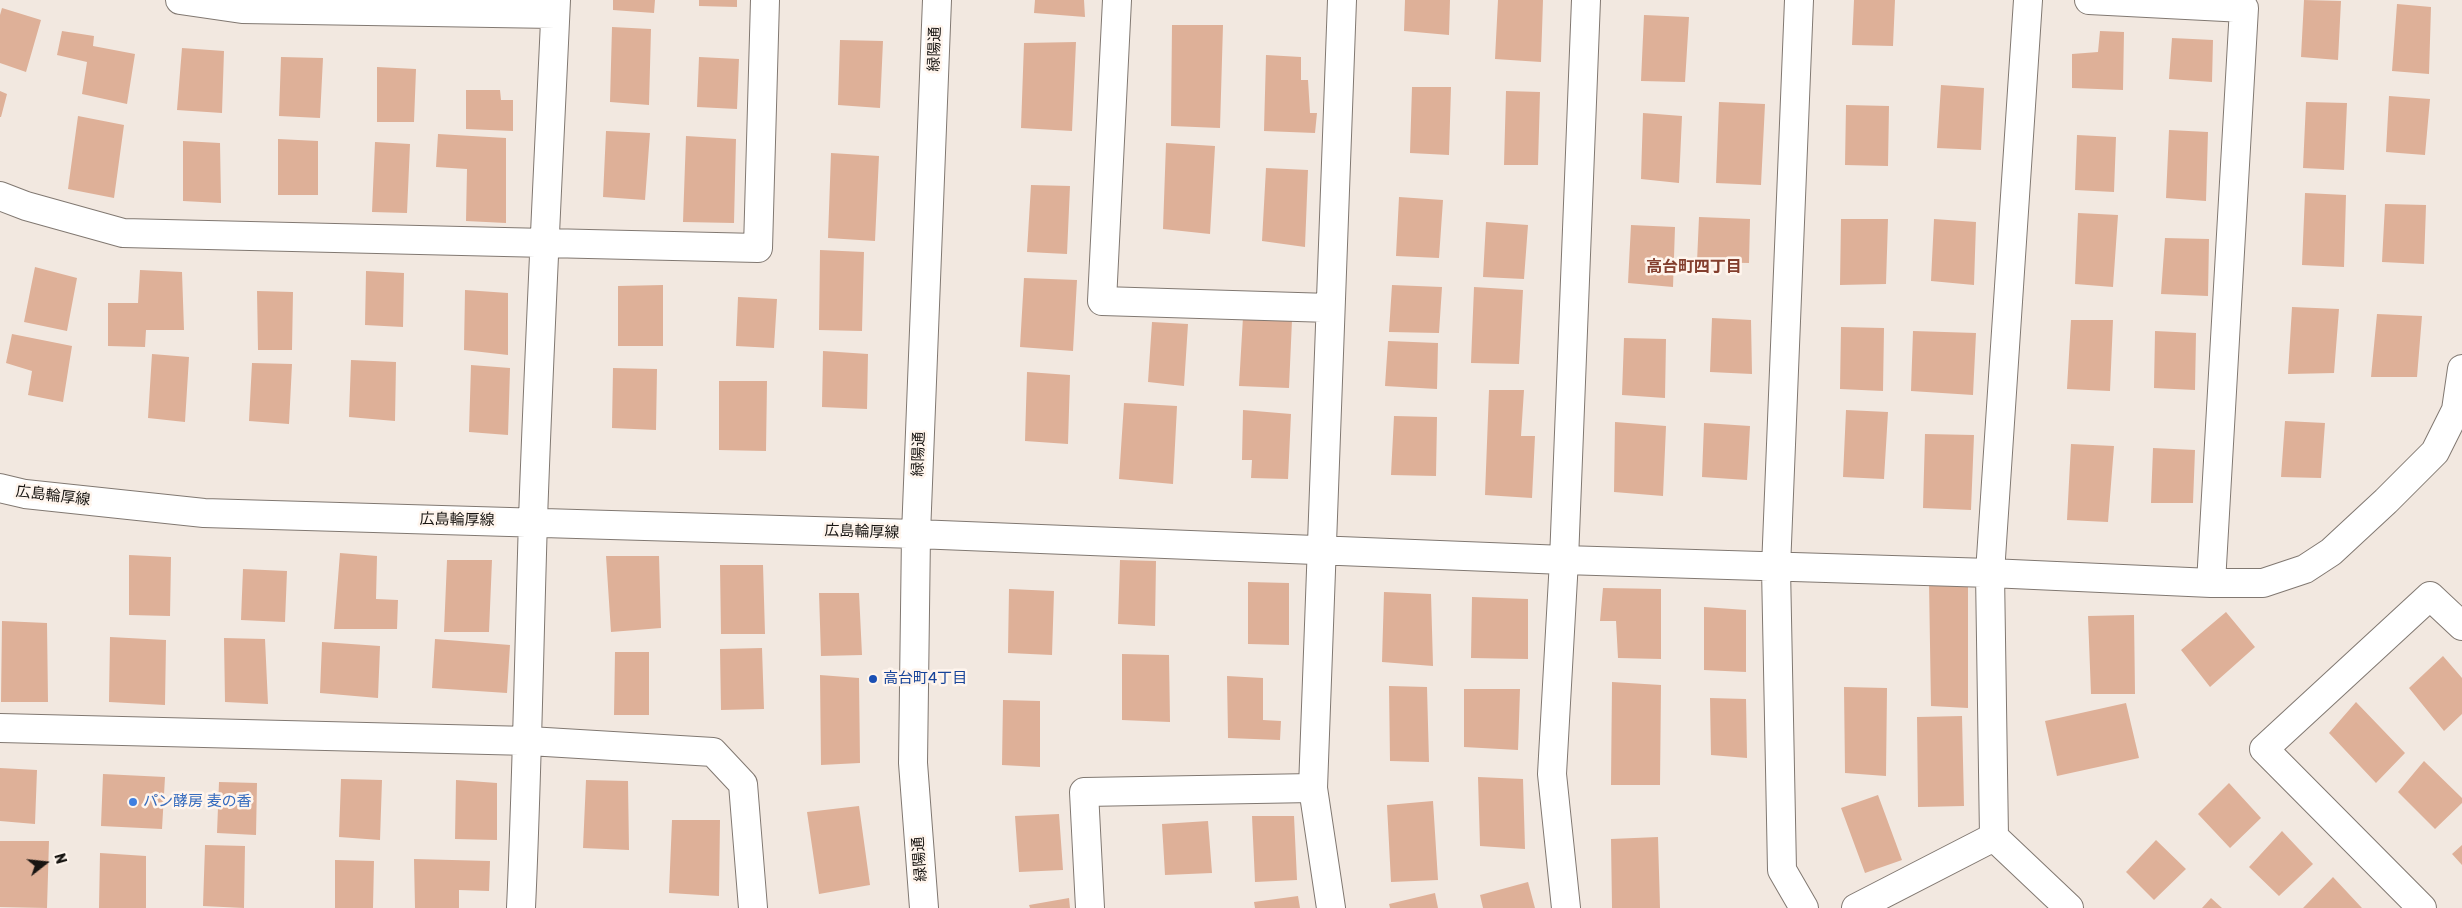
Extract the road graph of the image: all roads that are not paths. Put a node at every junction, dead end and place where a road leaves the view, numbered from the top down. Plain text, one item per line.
1 (180, 0) edge
2 (765, 0) edge
3 (937, 0) edge
4 (1118, 0) edge
5 (1342, 0) edge
6 (1586, 0) edge
7 (1799, 0) edge
8 (2028, 0) edge
9 (2089, 0) edge
10 (556, 7) edge
11 (0, 196) edge
12 (544, 243) junction
13 (1330, 308) junction
14 (2462, 369) edge
15 (0, 488) edge
16 (533, 522) junction
17 (916, 534) junction
18 (1322, 551) junction
19 (1564, 560) junction
20 (1776, 568) junction
21 (1990, 573) junction
22 (2211, 583) junction
23 (2462, 626) edge
24 (0, 728) edge
25 (529, 741) junction
26 (1313, 788) junction
27 (1994, 837) junction
28 (521, 908) edge
29 (753, 908) edge
30 (924, 908) edge
31 (1090, 908) edge
32 (1330, 908) edge
33 (1566, 908) edge
34 (1804, 908) edge
35 (1856, 908) edge
36 (2069, 908) edge
37 (2422, 908) edge

1 - 10 street
2 - 12 street
3 - 17 street, 緑陽通
4 - 13 street
5 - 13 street
6 - 19 street
7 - 20 street
8 - 21 street
9 - 22 street
10 - 12 street
11 - 12 street
12 - 16 street
13 - 18 street
14 - 22 street, 広島輪厚線
15 - 16 street, 広島輪厚線
16 - 17 street, 広島輪厚線
16 - 25 street
17 - 18 street, 広島輪厚線
17 - 30 street, 緑陽通
18 - 19 street, 広島輪厚線
18 - 26 street
19 - 20 street, 広島輪厚線
19 - 33 street
20 - 21 street, 広島輪厚線
20 - 34 street
21 - 22 street, 広島輪厚線
21 - 27 street
23 - 37 street
24 - 25 street
25 - 28 street
25 - 29 street
26 - 31 street
26 - 32 street
27 - 35 street
27 - 36 street

